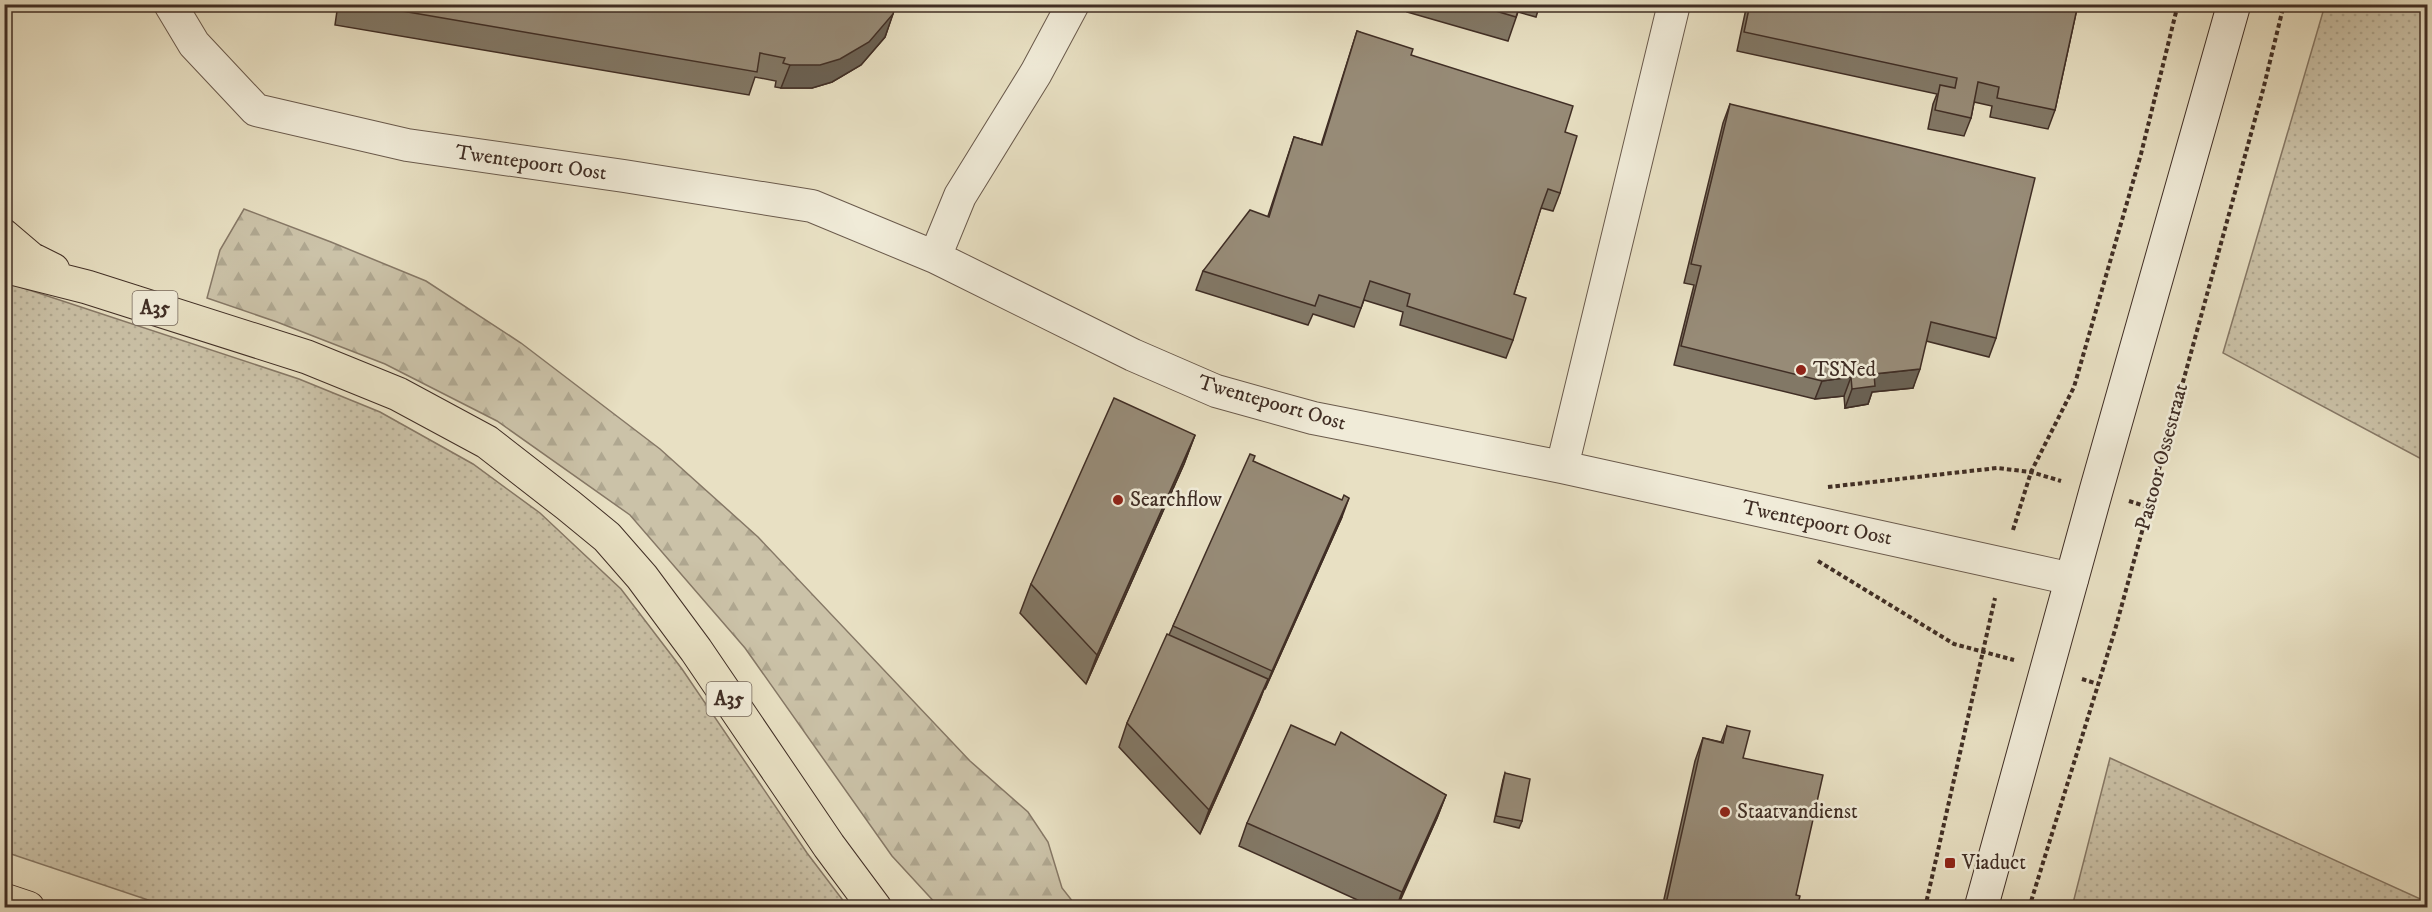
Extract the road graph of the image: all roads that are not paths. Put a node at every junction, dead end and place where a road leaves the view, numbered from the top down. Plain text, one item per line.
1 (170, 4) edge
2 (1073, 4) edge
3 (1674, 4) edge
4 (2234, 4) edge
5 (4, 236) edge
6 (934, 257) junction
7 (4, 266) edge
8 (87, 286) junction
9 (1562, 467) junction
10 (2072, 579) junction
11 (4, 900) edge
12 (28, 908) edge
13 (875, 908) edge
14 (1981, 908) edge

1 - 6 street, Twentepoort Oost
2 - 6 street
3 - 9 street
4 - 10 main road
5 - 8 highway, A35
6 - 9 street, Twentepoort Oost
7 - 8 highway, A35
8 - 13 highway, A35
9 - 10 street, Twentepoort Oost
10 - 14 main road
11 - 12 highway

